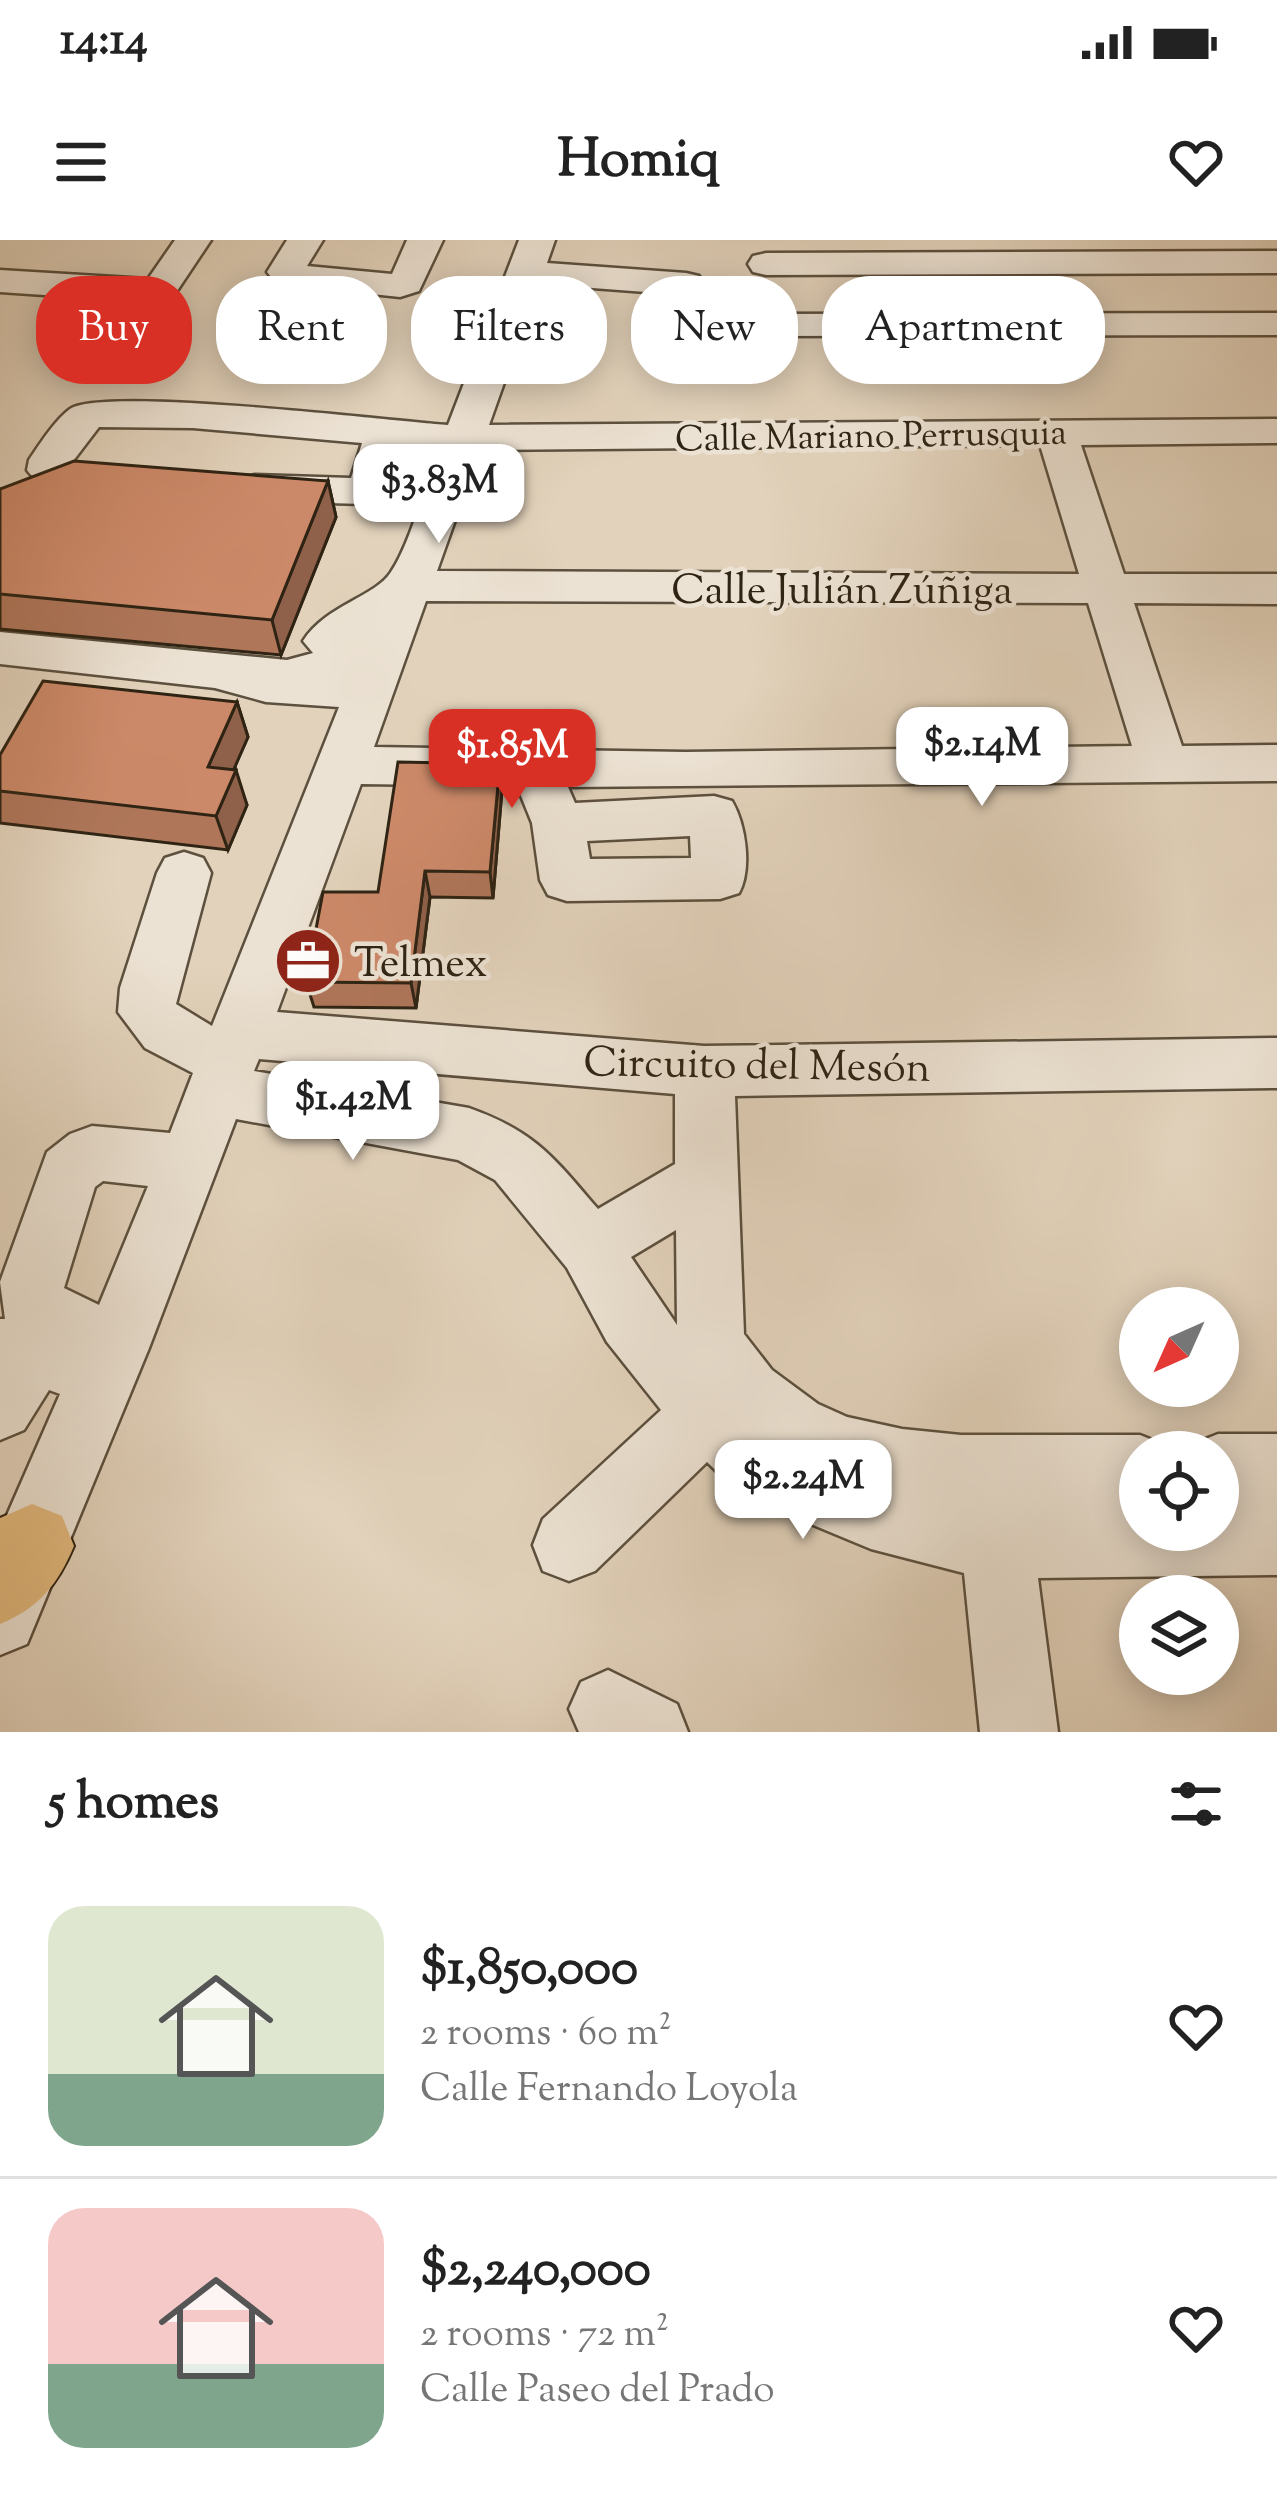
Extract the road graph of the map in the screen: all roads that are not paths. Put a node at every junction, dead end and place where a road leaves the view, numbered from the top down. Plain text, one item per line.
1 (193, 240) edge
2 (305, 240) edge
3 (425, 240) edge
4 (766, 252) edge
5 (879, 252) edge
6 (1015, 252) edge
7 (532, 256) edge
8 (168, 276) edge
9 (642, 276) edge
10 (1275, 291) edge
11 (798, 324) edge
12 (1277, 431) edge
13 (1056, 432) junction
14 (382, 443) junction
15 (461, 448) junction
16 (158, 480) edge
17 (220, 485) edge
18 (406, 586) junction
19 (1104, 588) junction
20 (1277, 590) edge
21 (327, 640) dead end
22 (384, 647) junction
23 (0, 649) edge
24 (215, 672) junction
25 (367, 692) junction
26 (1162, 763) junction
27 (1277, 763) edge
28 (340, 765) junction
29 (536, 768) junction
30 (557, 823) dead end
31 (184, 873) dead end
32 (226, 1061) junction
33 (1277, 1064) edge
34 (704, 1071) junction
35 (187, 1162) junction
36 (707, 1178) junction
37 (590, 1247) junction
38 (10, 1370) edge
39 (102, 1378) junction
40 (707, 1414) junction
41 (1239, 1469) edge
42 (1277, 1469) edge
43 (1119, 1470) edge
44 (1277, 1539) edge
45 (998, 1542) junction
46 (569, 1545) dead end
47 (11, 1582) edge
48 (1019, 1732) edge

1 - 8 street
2 - 3 street
4 - 5 street
5 - 6 street
6 - 10 street
7 - 9 street
7 - 15 street
10 - 11 street
12 - 13 street, Calle Mariano Perrusquia
13 - 15 street, Calle Mariano Perrusquia
13 - 19 street
14 - 15 street, Calle Mariano Perrusquia
14 - 16 street, Calle Mariano Perrusquia
14 - 17 street
15 - 18 street
18 - 19 street, Calle Julián Zúñiga
18 - 21 street
18 - 22 street
19 - 20 street, Calle Julián Zúñiga
19 - 26 street
22 - 24 street
22 - 25 street
23 - 24 street
24 - 25 street
25 - 28 street
26 - 27 street
26 - 29 street
28 - 29 street
28 - 32 street
29 - 30 street
31 - 32 street
32 - 34 street, Circuito del Mesón
32 - 35 street
32 - 37 street
33 - 34 street, Circuito del Mesón
34 - 36 street
35 - 39 street
35 - 39 street
36 - 37 street
36 - 43 street
37 - 40 street
38 - 39 street
39 - 47 street
40 - 45 street
40 - 46 street
41 - 42 street
44 - 45 street
45 - 48 street

